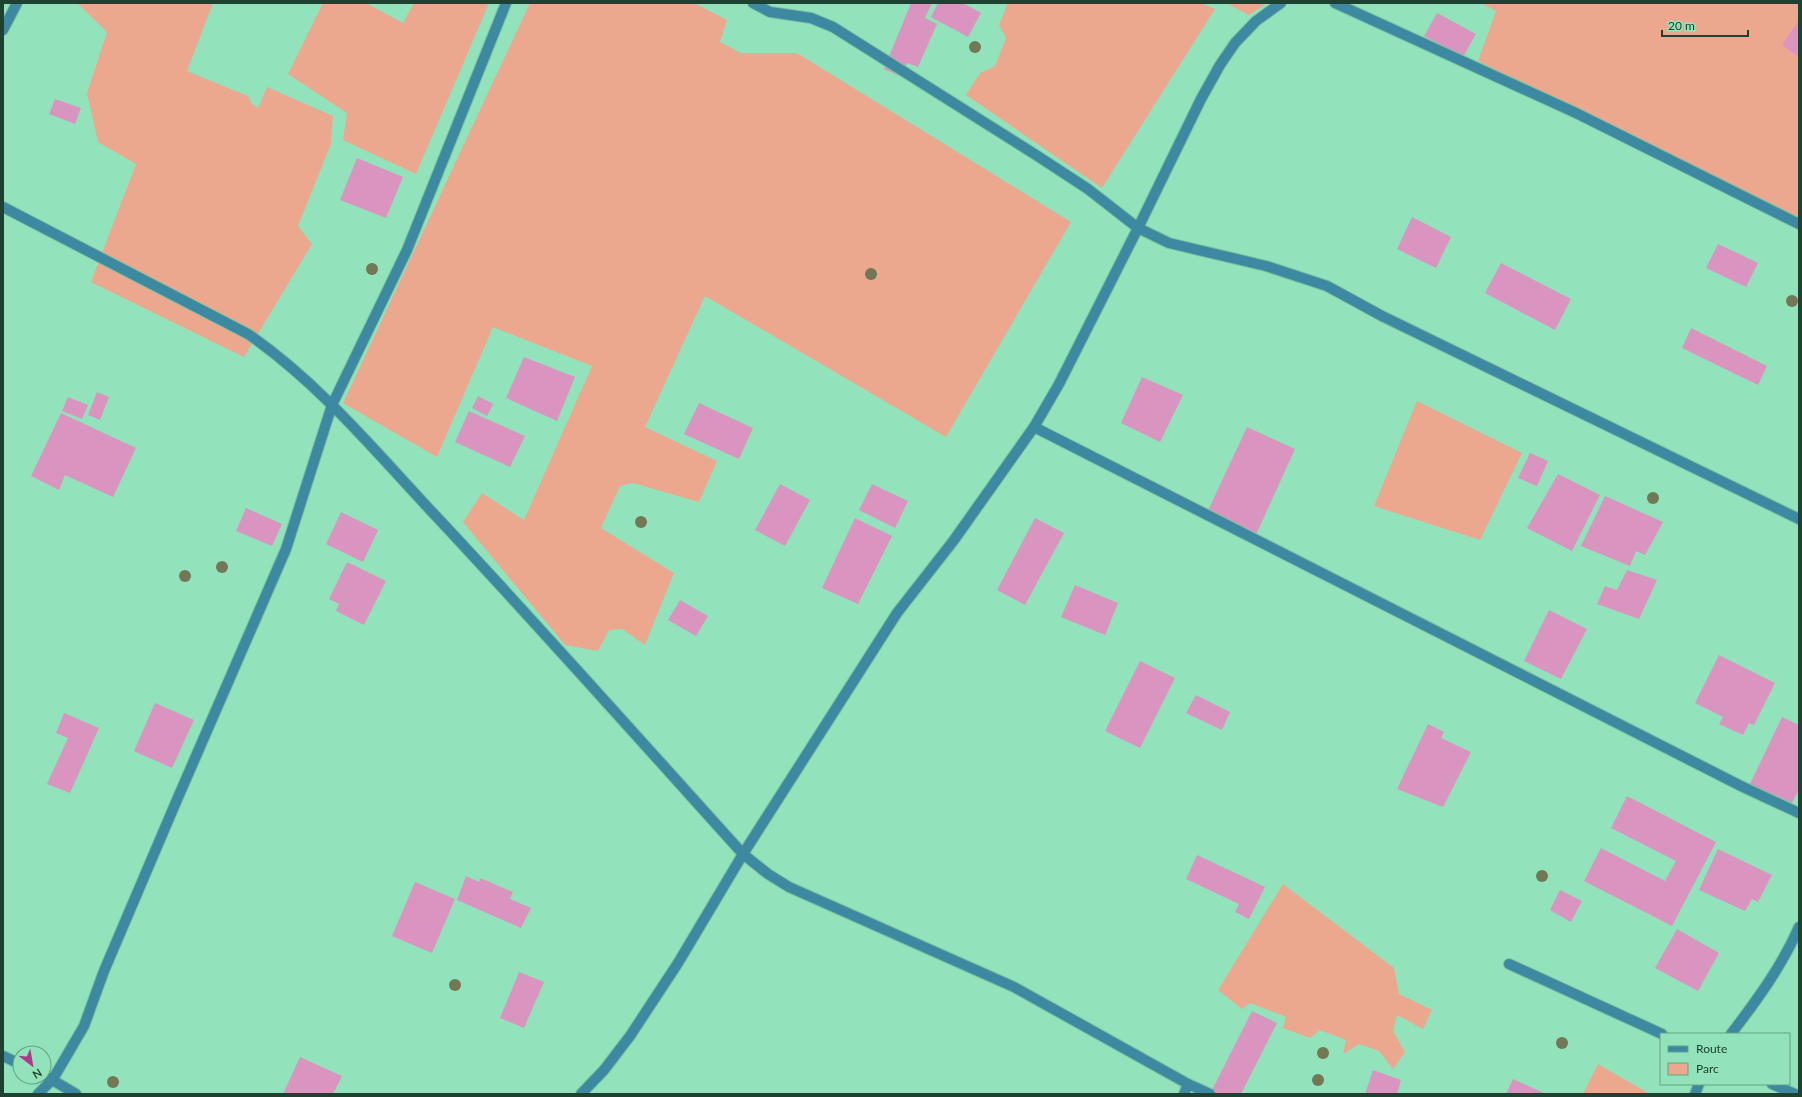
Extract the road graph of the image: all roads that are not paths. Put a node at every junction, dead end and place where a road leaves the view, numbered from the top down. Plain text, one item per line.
1 (17, 3) edge
2 (506, 3) edge
3 (753, 3) edge
4 (1282, 3) edge
5 (1335, 3) edge
6 (3, 30) edge
7 (3, 207) edge
8 (1799, 224) edge
9 (1138, 228) junction
10 (332, 405) junction
11 (1034, 427) junction
12 (1799, 520) edge
13 (1799, 813) edge
14 (742, 854) junction
15 (1799, 927) edge
16 (1509, 964) dead end
17 (1660, 1033) edge
18 (1732, 1033) edge
19 (52, 1071) edge
20 (52, 1079) edge
21 (1188, 1084) junction
22 (43, 1085) edge
23 (1700, 1085) edge
24 (1774, 1085) edge
25 (38, 1094) edge
26 (76, 1094) edge
27 (581, 1094) edge
28 (1184, 1094) edge
29 (1210, 1094) edge
30 (1695, 1094) edge
31 (1794, 1094) edge

1 - 6 street
2 - 10 street
3 - 9 street
4 - 9 street
5 - 8 street
7 - 10 street
9 - 11 street
9 - 12 street
10 - 14 street
10 - 19 street
11 - 13 street
11 - 14 street
14 - 21 street
14 - 27 street
15 - 18 street
16 - 17 street
20 - 26 street
21 - 28 street
21 - 29 street
22 - 25 street
23 - 30 street
24 - 31 street

